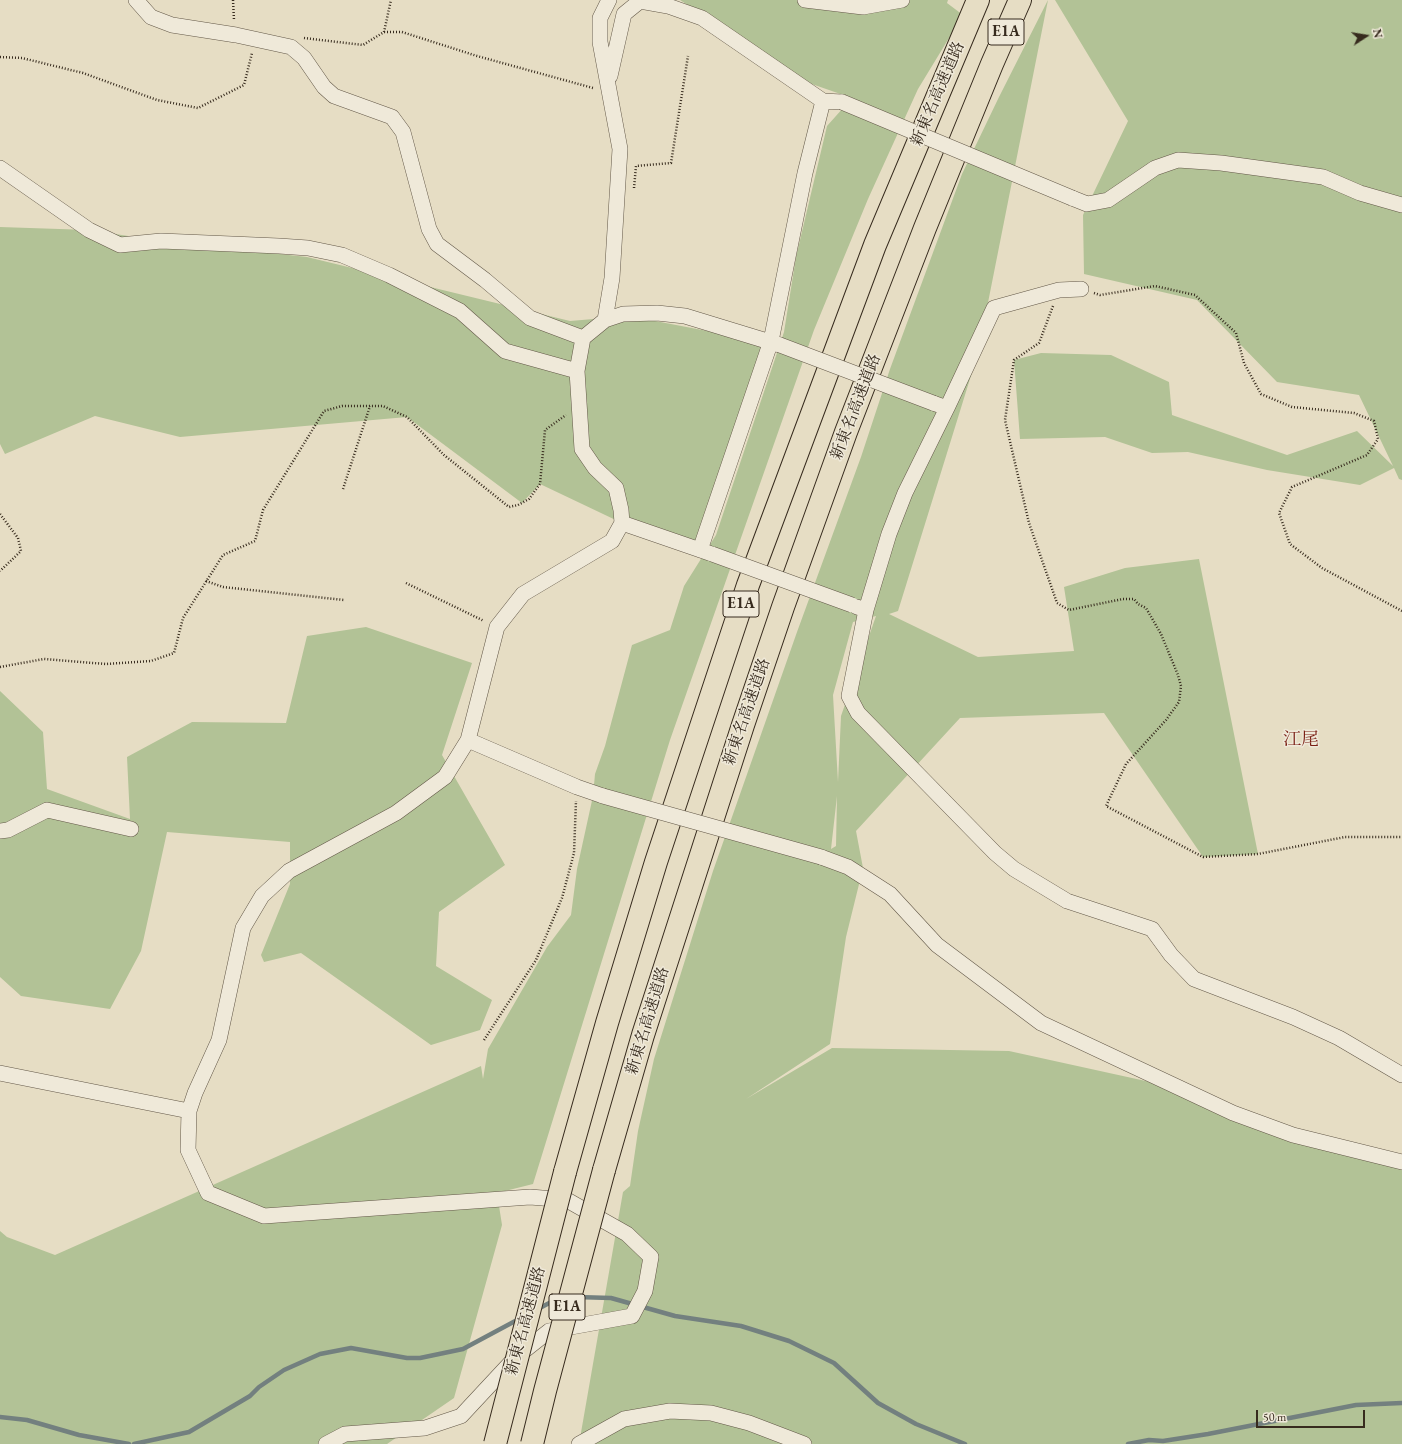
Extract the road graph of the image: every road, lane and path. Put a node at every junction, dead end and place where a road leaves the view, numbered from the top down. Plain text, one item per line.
1 (136, 0) edge
2 (233, 0) edge
3 (391, 0) edge
4 (609, 0) edge
5 (805, 0) edge
6 (902, 0) edge
7 (978, 0) edge
8 (1020, 0) edge
9 (384, 32) junction
10 (236, 35) junction
11 (302, 38) dead end
12 (255, 39) junction
13 (688, 56) dead end
14 (0, 57) edge
15 (609, 88) junction
16 (823, 101) junction
17 (0, 168) edge
18 (634, 189) dead end
19 (1402, 205) edge
20 (1081, 288) joint
21 (1059, 290) junction
22 (605, 320) junction
23 (583, 338) junction
24 (776, 343) junction
25 (577, 371) junction
26 (940, 405) junction
27 (370, 406) junction
28 (578, 407) junction
29 (343, 488) dead end
30 (0, 514) edge
31 (622, 523) junction
32 (706, 552) junction
33 (0, 571) edge
34 (206, 581) junction
35 (406, 583) dead end
36 (344, 600) dead end
37 (859, 608) junction
38 (1402, 611) edge
39 (497, 628) junction
40 (0, 667) edge
41 (468, 740) junction
42 (577, 787) junction
43 (131, 829) dead end
44 (0, 832) edge
45 (1402, 837) edge
46 (484, 1040) dead end
47 (0, 1073) edge
48 (1402, 1075) edge
49 (189, 1111) junction
50 (1402, 1162) edge
51 (326, 1444) edge
52 (495, 1444) edge
53 (532, 1444) edge
54 (579, 1444) edge
55 (804, 1444) edge

1 - 10 street
2 - 10 path
3 - 9 path
4 - 15 street
5 - 6 street
7 - 52 highway, 新東名高速道路 / E1A, bridge
8 - 53 highway, 新東名高速道路 / E1A, bridge
9 - 11 path
9 - 15 path
10 - 12 street
12 - 14 path
12 - 23 street
13 - 18 path
15 - 16 street
15 - 22 street
16 - 19 street, bridge
16 - 24 street
17 - 25 street
20 - 21 street
20 - 38 path
21 - 26 street
21 - 45 path
22 - 23 street
22 - 24 street
23 - 25 street
24 - 26 street, bridge
24 - 32 street
25 - 28 street
26 - 37 street
27 - 28 path
27 - 29 path
27 - 34 path
28 - 31 street
30 - 33 path
31 - 32 street
31 - 39 street
32 - 37 street, bridge
34 - 36 path
34 - 40 path
35 - 39 path
37 - 48 street
39 - 41 street
41 - 42 street
41 - 49 street
42 - 46 path
42 - 50 street, bridge
43 - 44 street
47 - 49 street
49 - 51 street
54 - 55 street

